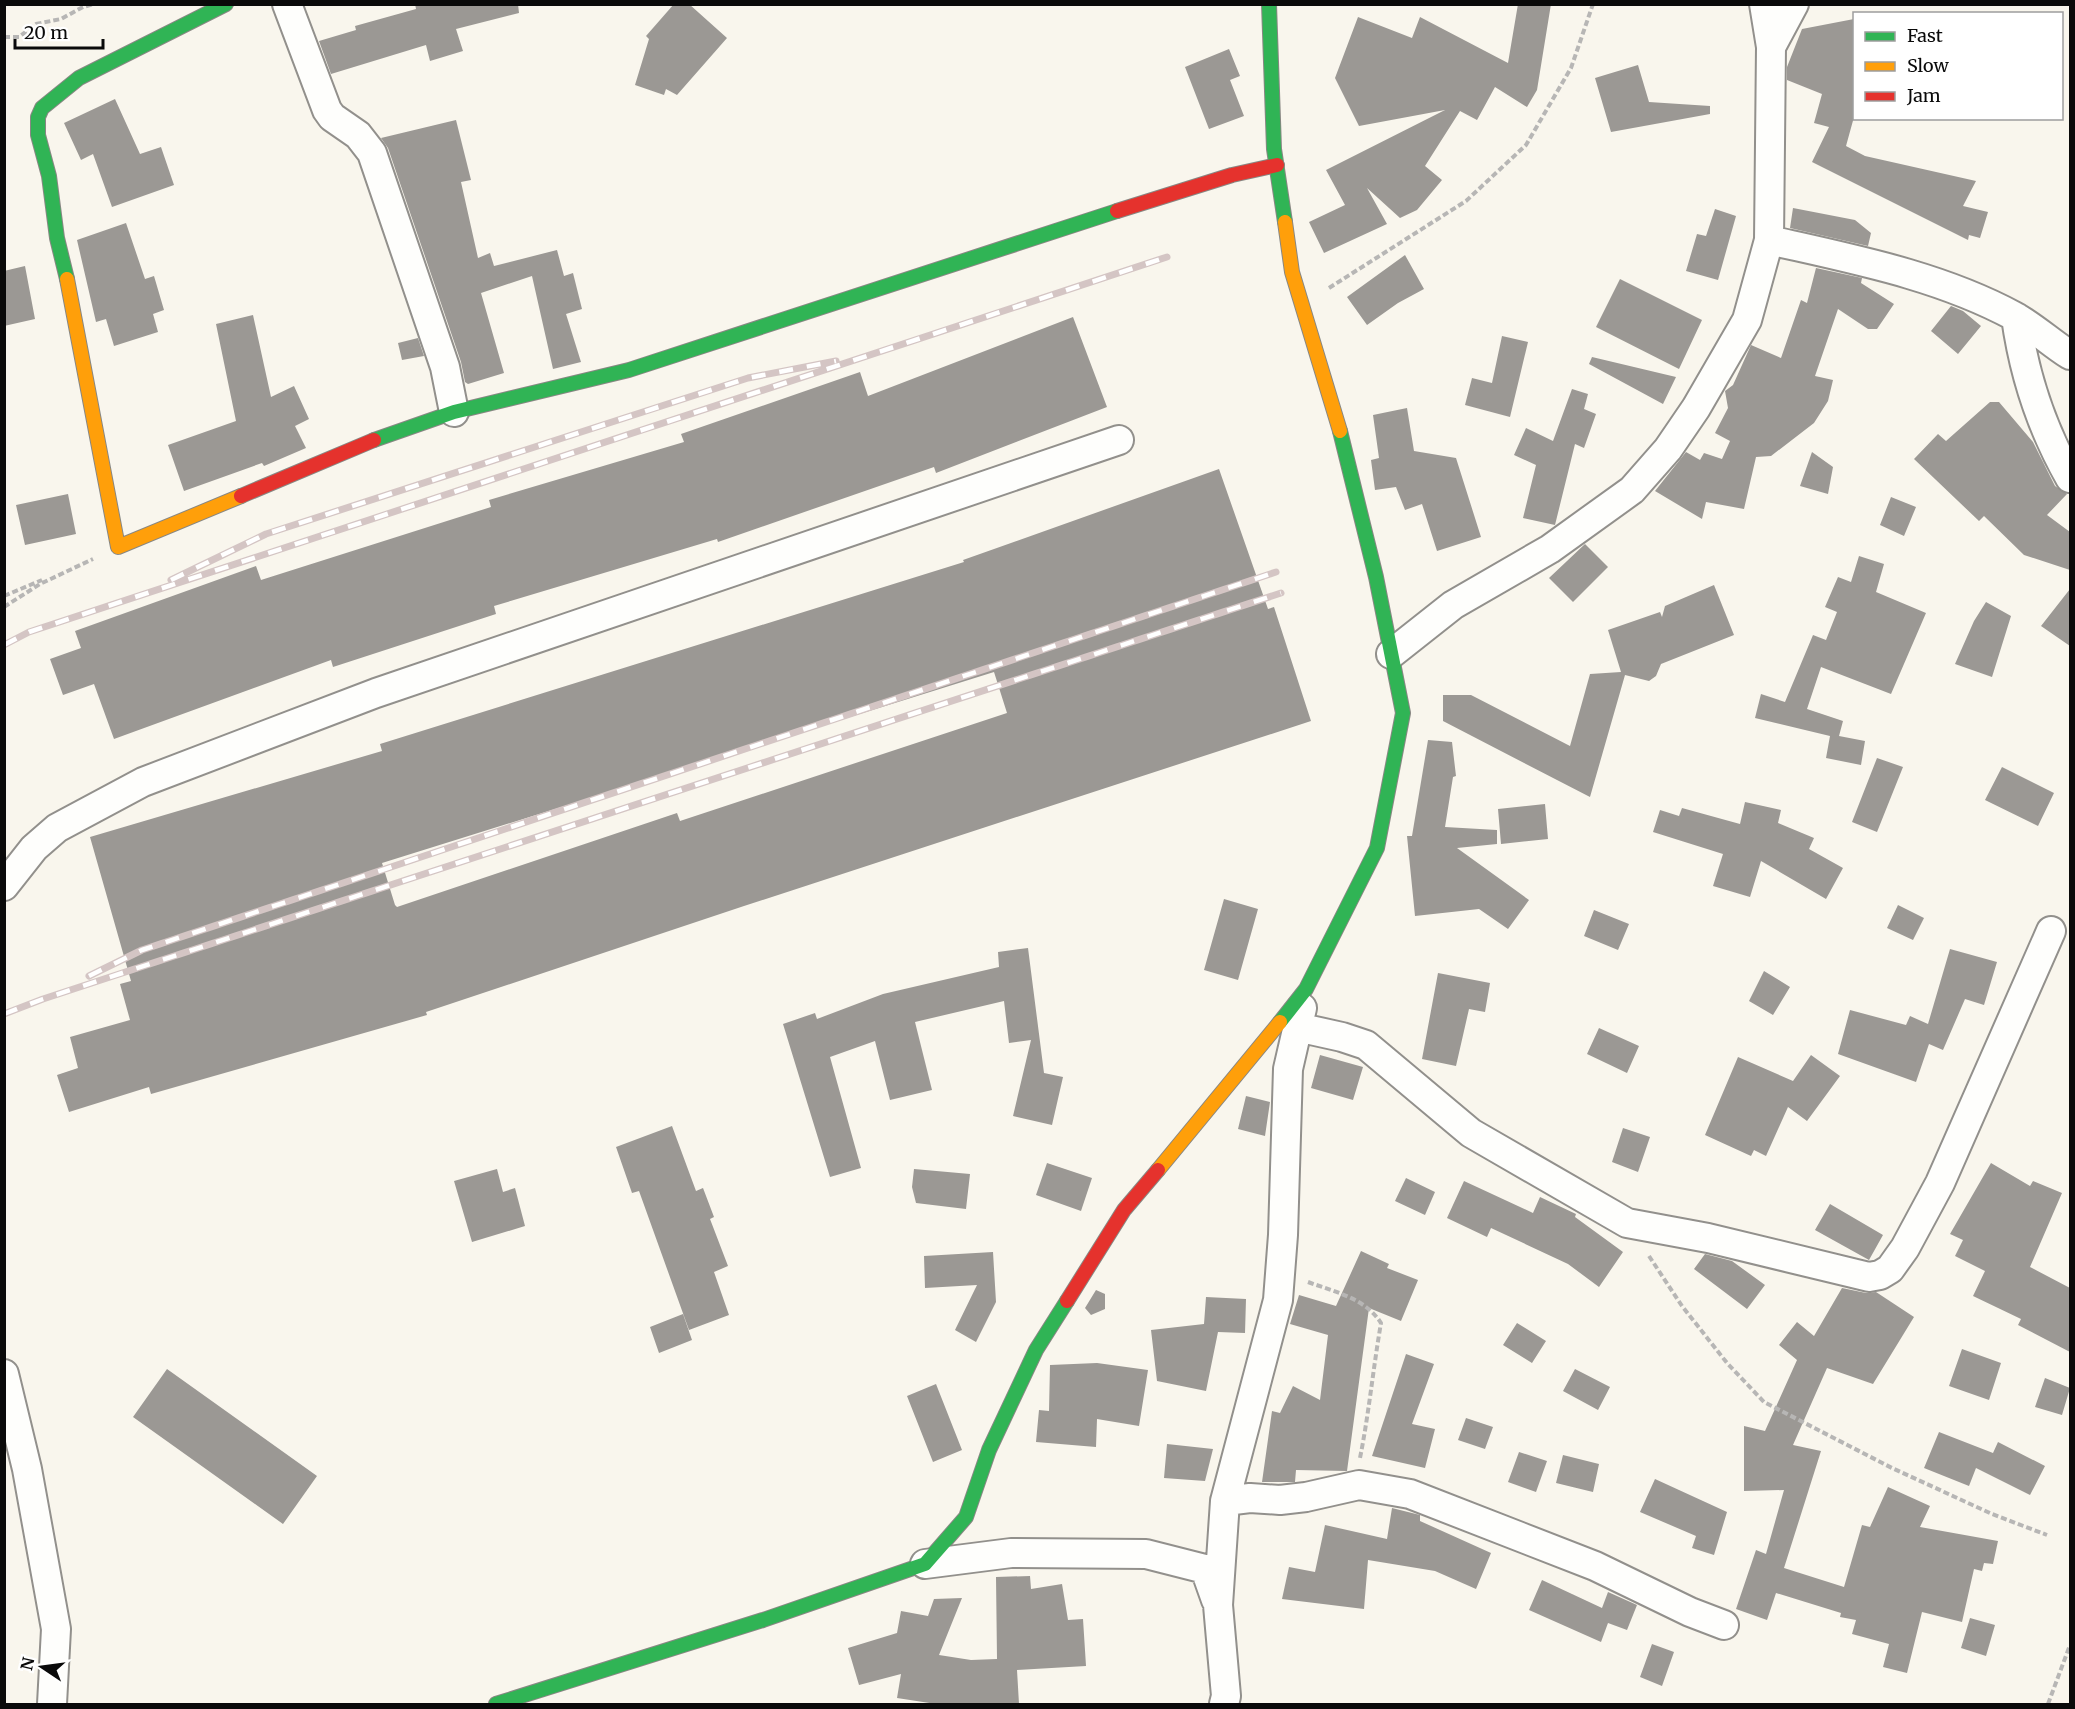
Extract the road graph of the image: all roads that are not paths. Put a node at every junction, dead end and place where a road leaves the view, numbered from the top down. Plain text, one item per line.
1 (226, 4) edge
2 (287, 4) edge
3 (1269, 4) edge
4 (1764, 4) edge
5 (1794, 4) edge
6 (1771, 47) junction
7 (1277, 165) junction
8 (1769, 240) junction
9 (2016, 317) junction
10 (2070, 355) edge
11 (454, 412) junction
12 (1119, 440) dead end
13 (2070, 478) edge
14 (1391, 654) junction
15 (4, 886) edge
16 (2051, 931) dead end
17 (1306, 989) junction
18 (1297, 1027) junction
19 (4, 1374) edge
20 (1225, 1501) junction
21 (925, 1564) junction
22 (1218, 1605) junction
23 (1724, 1625) dead end
24 (1231, 1702) edge
25 (52, 1704) edge
26 (496, 1704) edge

1 - 11 street
2 - 11 street
3 - 7 street
4 - 6 street
5 - 6 street
6 - 8 street
7 - 11 street
7 - 14 street
8 - 9 street
8 - 14 street
9 - 10 street
9 - 13 street
12 - 15 street
14 - 17 street
16 - 18 street
17 - 18 street
17 - 21 street
18 - 20 street
19 - 25 street
20 - 22 street
20 - 23 street
21 - 22 street
21 - 26 street
22 - 24 street

